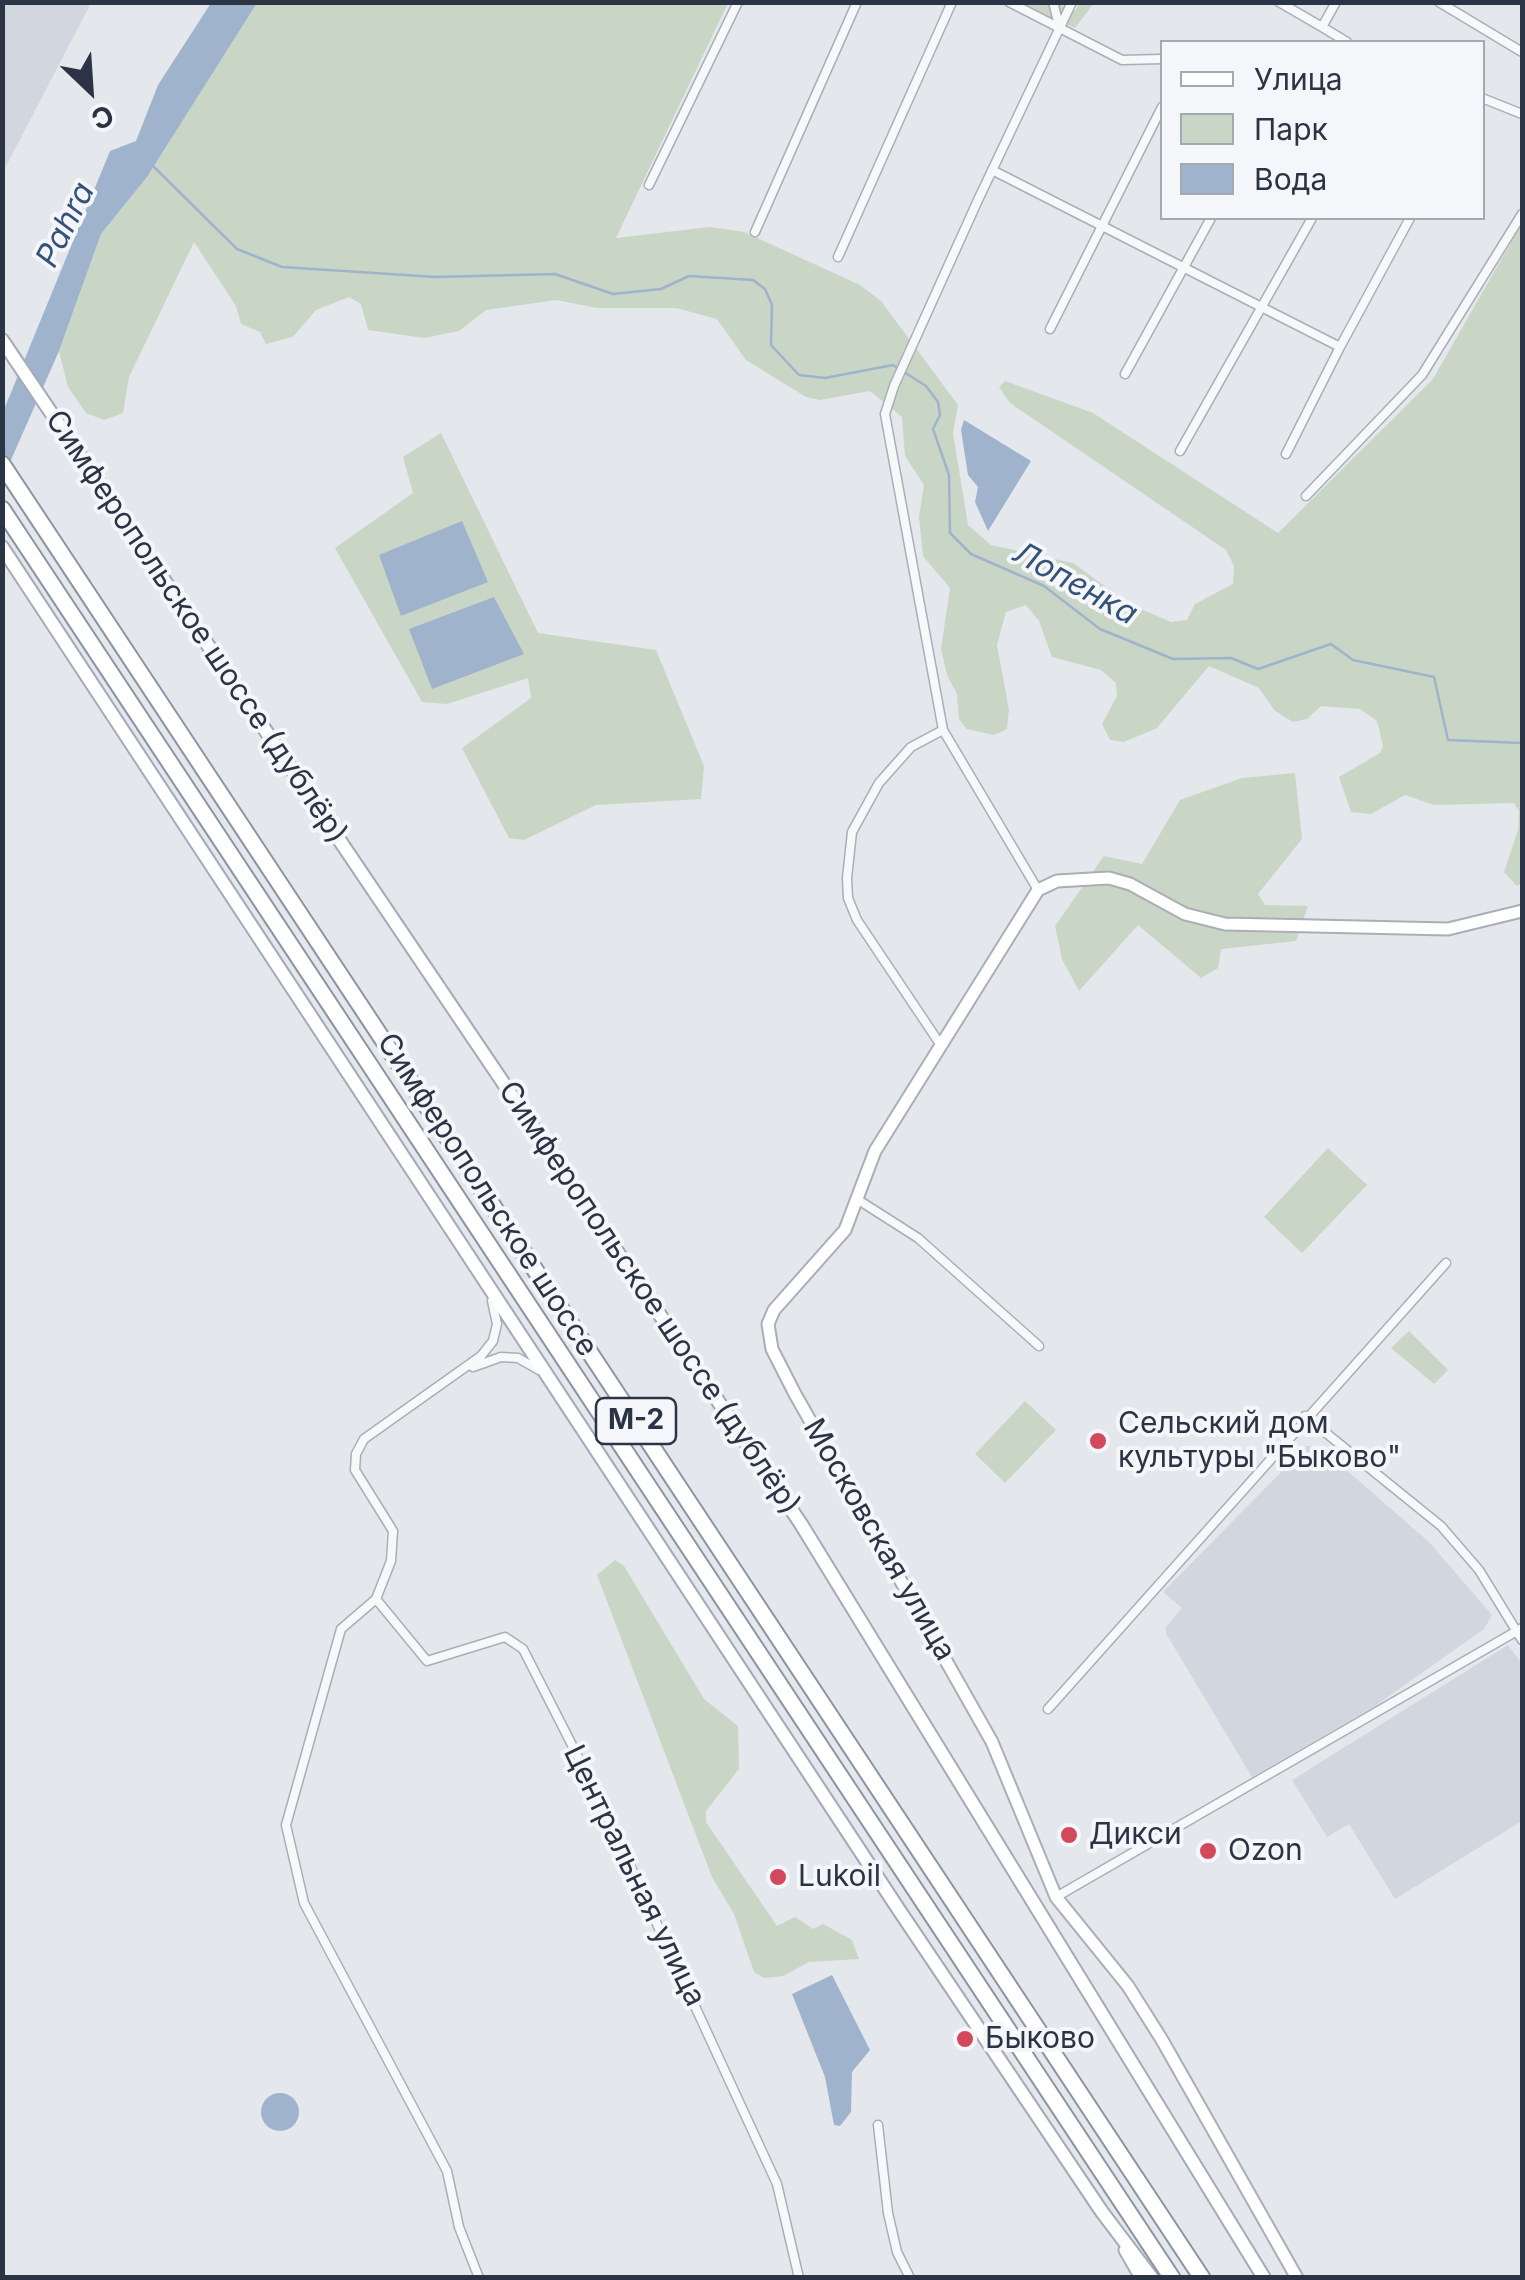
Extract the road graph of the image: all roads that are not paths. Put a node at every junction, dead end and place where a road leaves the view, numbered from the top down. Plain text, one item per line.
1 (738, 2) edge
2 (857, 2) edge
3 (952, 2) edge
4 (1009, 2) edge
5 (1053, 2) edge
6 (1072, 2) edge
7 (1279, 2) edge
8 (1336, 2) edge
9 (1439, 2) edge
10 (1322, 27) junction
11 (1060, 29) junction
12 (1344, 40) edge
13 (1522, 52) edge
14 (1160, 59) edge
15 (1485, 99) edge
16 (1160, 110) edge
17 (1522, 114) edge
18 (992, 170) junction
19 (648, 184) dead end
20 (1522, 214) edge
21 (1210, 220) edge
22 (1311, 220) edge
23 (1409, 220) edge
24 (1105, 228) junction
25 (755, 232) dead end
26 (838, 257) dead end
27 (1184, 268) junction
28 (1262, 307) junction
29 (1050, 328) dead end
30 (2, 340) edge
31 (1340, 348) junction
32 (1125, 374) dead end
33 (1180, 452) dead end
34 (1286, 454) dead end
35 (2, 464) edge
36 (1306, 496) dead end
37 (2, 509) edge
38 (2, 548) edge
39 (943, 730) junction
40 (1038, 890) junction
41 (1522, 911) edge
42 (940, 1044) junction
43 (860, 1202) junction
44 (1446, 1262) dead end
45 (484, 1279) junction
46 (1039, 1346) dead end
47 (464, 1371) junction
48 (554, 1382) junction
49 (1305, 1416) junction
50 (376, 1600) junction
51 (1520, 1633) edge
52 (1048, 1710) dead end
53 (1056, 1897) junction
54 (878, 2126) dead end
55 (1102, 2212) junction
56 (478, 2278) edge
57 (799, 2278) edge
58 (910, 2278) edge
59 (1141, 2278) edge
60 (1152, 2278) edge
61 (1172, 2278) edge
62 (1202, 2278) edge
63 (1264, 2278) edge
64 (1296, 2278) edge

1 - 19 street
2 - 25 street
3 - 26 street
4 - 11 street
5 - 11 street
6 - 11 street
7 - 10 street
8 - 10 street
9 - 13 street
10 - 12 street
11 - 14 street
11 - 18 street
15 - 17 street
16 - 24 street
18 - 24 street
18 - 39 street
20 - 36 street
21 - 27 street
22 - 28 street
23 - 31 street
24 - 27 street
24 - 29 street
27 - 28 street
27 - 32 street
28 - 31 street
28 - 33 street
30 - 63 main road, Симферопольское шоссе (дублёр)
31 - 34 street
35 - 62 highway, Симферопольское шоссе / М-2
37 - 61 highway, Симферопольское шоссе / М-2
38 - 45 main road
39 - 40 street
39 - 42 street
40 - 41 street
40 - 42 street, Московская улица
42 - 43 street, Московская улица
43 - 46 street
43 - 53 street, Московская улица
44 - 49 street
45 - 47 street
45 - 48 main road
47 - 48 street
47 - 50 street
48 - 55 main road
49 - 51 street
49 - 52 street
50 - 56 street
50 - 57 street, Центральная улица
51 - 53 street
53 - 64 street, Московская улица
54 - 58 street
55 - 59 street
55 - 60 main road

